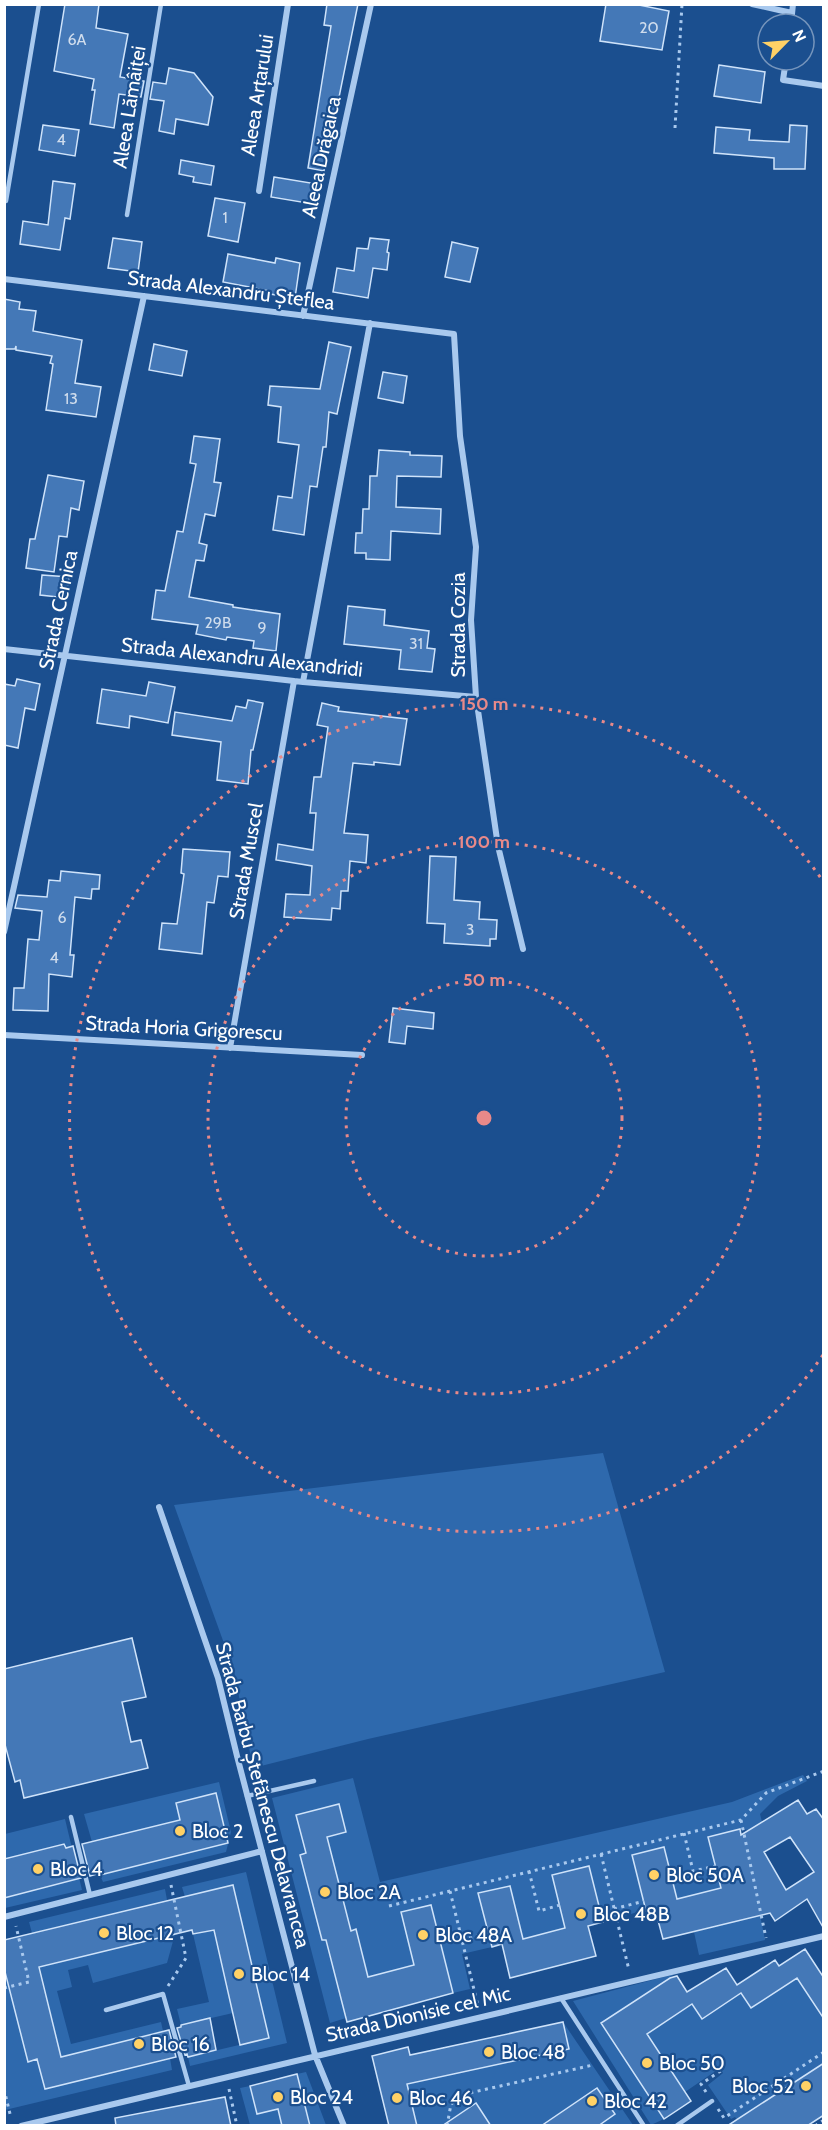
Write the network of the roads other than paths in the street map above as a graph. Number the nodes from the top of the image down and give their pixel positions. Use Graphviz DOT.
graph roads {
  1 [pos="39,4"];
  2 [pos="161,4"];
  3 [pos="288,4"];
  4 [pos="371,4"];
  5 [pos="752,4"];
  6 [pos="788,12"];
  7 [pos="784,72"];
  8 [pos="824,86"];
  9 [pos="259,191"];
  10 [pos="6,201"];
  11 [pos="127,215"];
  12 [pos="4,279"];
  13 [pos="144,296"];
  14 [pos="303,316"];
  15 [pos="370,323"];
  16 [pos="454,334"];
  17 [pos="4,649"];
  18 [pos="65,655"];
  19 [pos="294,681"];
  20 [pos="303,682"];
  21 [pos="476,697"];
  22 [pos="4,932"];
  23 [pos="524,949"];
  24 [pos="4,1035"];
  25 [pos="230,1048"];
  26 [pos="363,1055"];
  27 [pos="159,1507"];
  28 [pos="314,1781"];
  29 [pos="247,1796"];
  30 [pos="71,1817"];
  31 [pos="262,1851"];
  32 [pos="90,1895"];
  33 [pos="4,1917"];
  34 [pos="824,1936"];
  35 [pos="561,1998"];
  36 [pos="106,2010"];
  37 [pos="315,2055"];
  38 [pos="189,2085"];
  39 [pos="712,2101"];
  40 [pos="21,2126"];
  41 [pos="344,2126"];
  42 [pos="644,2126"];
  43 [pos="676,2126"];
  1 -- 10 [label="lane"];
  2 -- 11 [label="lane, Aleea Lămâiței"];
  3 -- 9 [label="street, Aleea Arțarului"];
  4 -- 14 [label="street, Aleea Drăgaica"];
  5 -- 6 [label="street"];
  7 -- 8 [label="street"];
  12 -- 13 [label="street, Strada Alexandru Șteflea"];
  13 -- 14 [label="street, Strada Alexandru Șteflea"];
  13 -- 18 [label="street, Strada Cernica"];
  14 -- 15 [label="street, Strada Alexandru Șteflea"];
  15 -- 16 [label="street, Strada Alexandru Șteflea"];
  15 -- 20 [label="street"];
  16 -- 21 [label="street, Strada Cozia"];
  17 -- 18 [label="street, Strada Alexandru Alexandridi"];
  18 -- 19 [label="street, Strada Alexandru Alexandridi"];
  18 -- 22 [label="street, Strada Cernica"];
  19 -- 20 [label="street, Strada Alexandru Alexandridi"];
  19 -- 25 [label="street, Strada Muscel"];
  20 -- 21 [label="street, Strada Alexandru Alexandridi"];
  21 -- 23 [label="street, Strada Cozia"];
  24 -- 25 [label="street, Strada Horia Grigorescu"];
  25 -- 26 [label="street, Strada Horia Grigorescu"];
  27 -- 29 [label="street, Strada Barbu Ștefănescu Delavrancea"];
  28 -- 29 [label="lane"];
  29 -- 31 [label="street, Strada Barbu Ștefănescu Delavrancea"];
  30 -- 32 [label="lane"];
  31 -- 32 [label="street"];
  31 -- 37 [label="street, Strada Barbu Ștefănescu Delavrancea"];
  32 -- 33 [label="street"];
  34 -- 35 [label="street, Strada Dionisie cel Mic"];
  35 -- 37 [label="street, Strada Dionisie cel Mic"];
  35 -- 42 [label="lane"];
  36 -- 38 [label="lane"];
  37 -- 38 [label="street, Strada Dionisie cel Mic"];
  37 -- 41 [label="street, Strada Barbu Ștefănescu Delavrancea"];
  38 -- 40 [label="street, Strada Dionisie cel Mic"];
  39 -- 43 [label="lane"];
}
